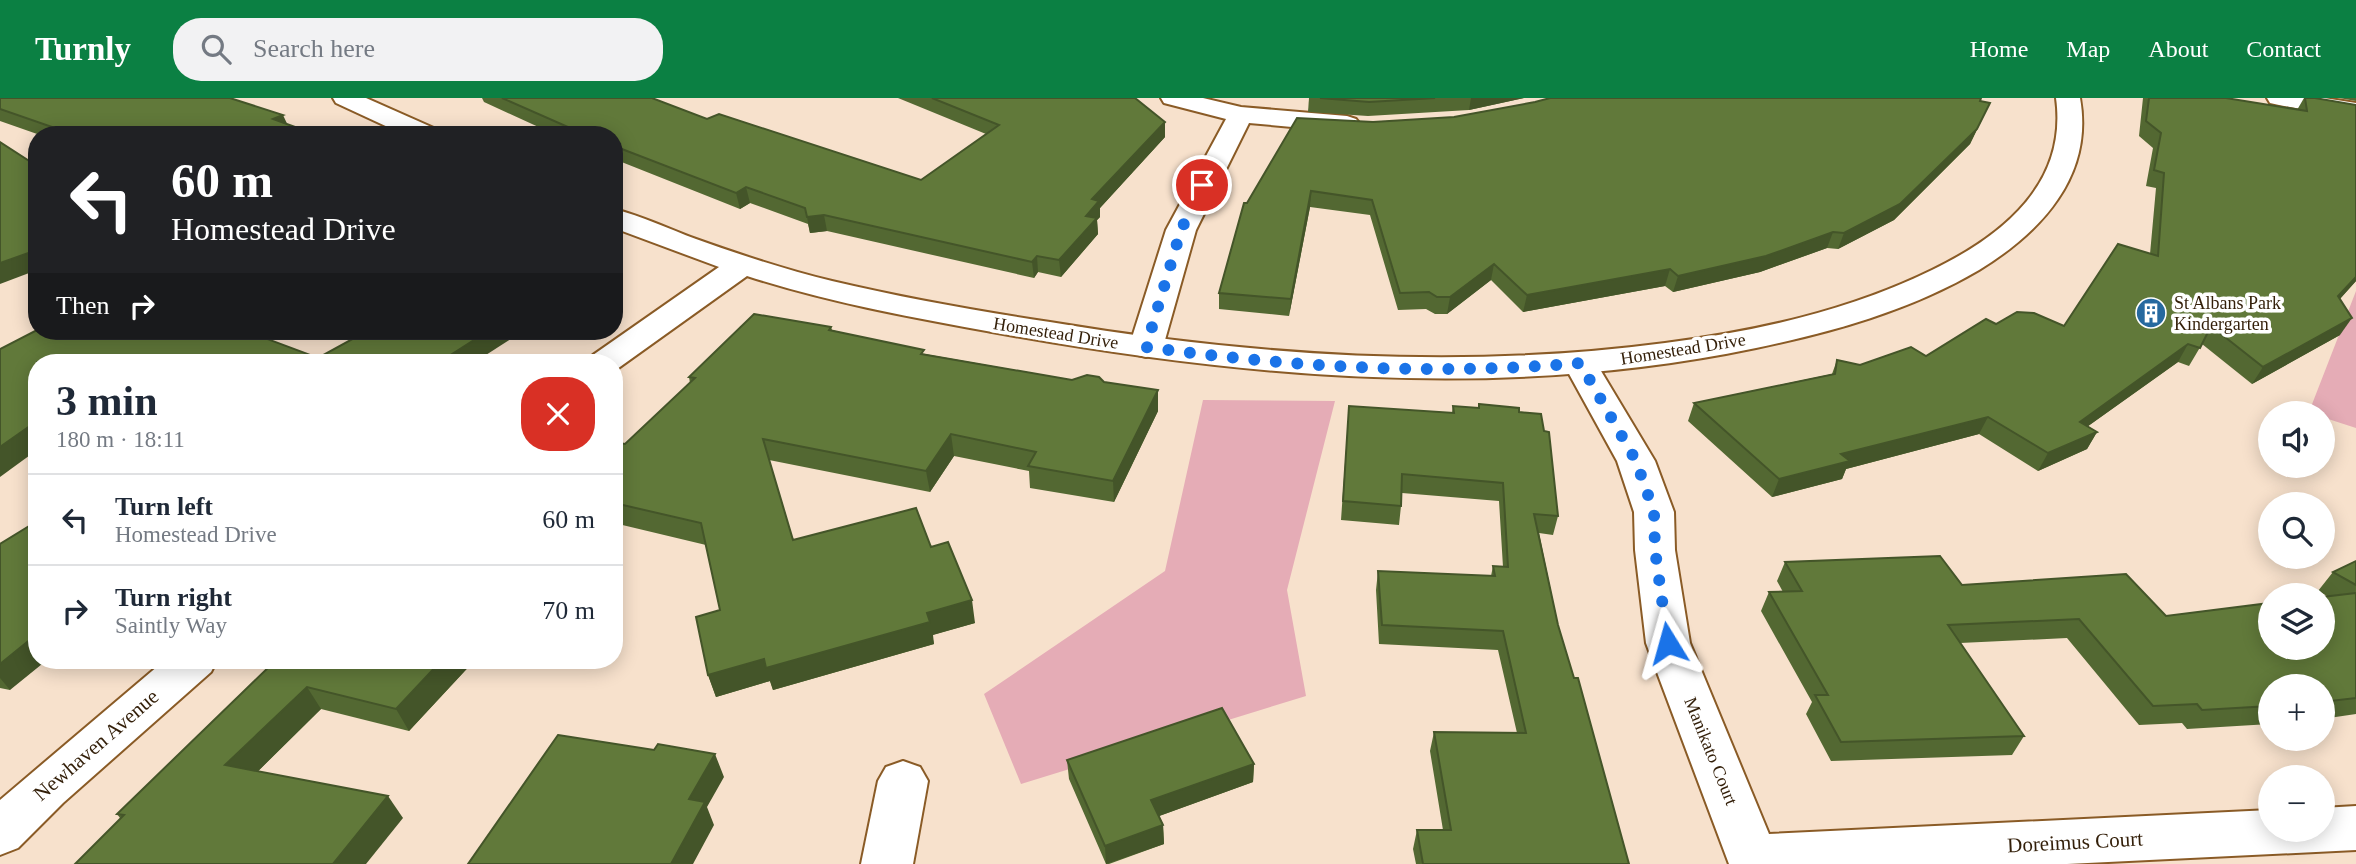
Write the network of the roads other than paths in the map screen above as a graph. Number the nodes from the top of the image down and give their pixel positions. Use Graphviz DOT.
graph roads {
  1 [pos="345,98"];
  2 [pos="1173,98"];
  3 [pos="2279,98"];
  4 [pos="2072,101"];
  5 [pos="2356,111"];
  6 [pos="1241,115"];
  7 [pos="1375,125"];
  8 [pos="407,126"];
  9 [pos="623,222"];
  10 [pos="743,265"];
  11 [pos="1146,347"];
  12 [pos="616,354"];
  13 [pos="1580,363"];
  14 [pos="185,669"];
  15 [pos="903,781"];
  16 [pos="2356,828"];
  17 [pos="0,833"];
  18 [pos="1754,861"];
  19 [pos="887,864"];
  1 -- 8 [label="street"];
  2 -- 6 [label="street"];
  3 -- 5 [label="street"];
  4 -- 13 [label="street, Homestead Drive"];
  6 -- 7 [label="street"];
  6 -- 11 [label="street"];
  9 -- 10 [label="street, Homestead Drive"];
  10 -- 11 [label="street, Homestead Drive"];
  10 -- 12 [label="street"];
  11 -- 13 [label="street, Homestead Drive"];
  13 -- 18 [label="street, Manikato Court"];
  14 -- 17 [label="street, Newhaven Avenue"];
  15 -- 19 [label="street"];
  16 -- 18 [label="street, Doreimus Court"];
}
